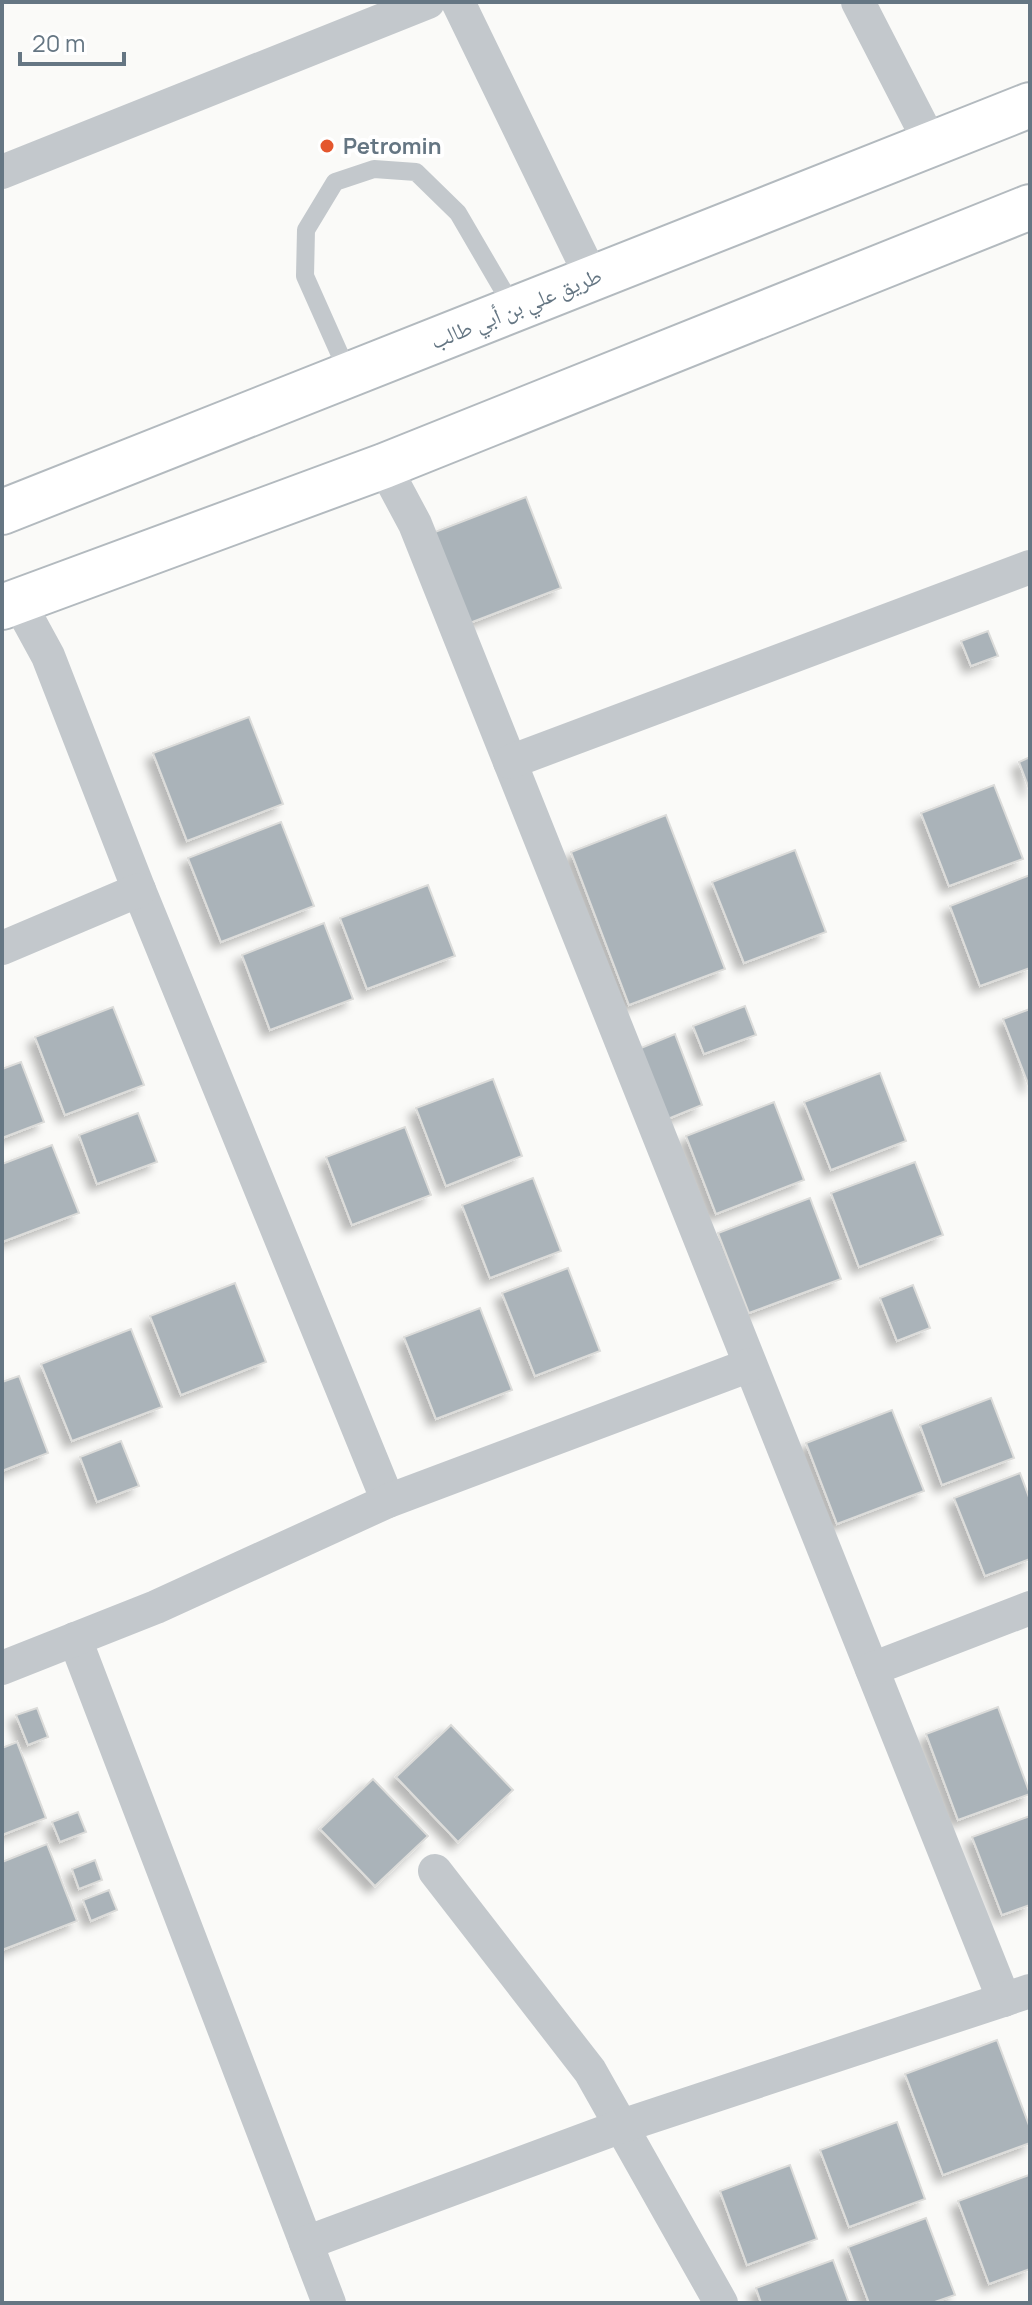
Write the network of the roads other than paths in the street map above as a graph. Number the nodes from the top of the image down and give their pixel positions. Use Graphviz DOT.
graph roads {
  1 [pos="428,2"];
  2 [pos="458,2"];
  3 [pos="858,2"];
  4 [pos="1030,105"];
  5 [pos="931,144"];
  6 [pos="2,172"];
  7 [pos="1030,207"];
  8 [pos="592,278"];
  9 [pos="514,309"];
  10 [pos="349,375"];
  11 [pos="384,466"];
  12 [pos="2,512"];
  13 [pos="1030,567"];
  14 [pos="10,604"];
  15 [pos="510,762"];
  16 [pos="139,890"];
  17 [pos="2,948"];
  18 [pos="750,1365"];
  19 [pos="388,1501"];
  20 [pos="1030,1608"];
  21 [pos="75,1639"];
  22 [pos="2,1668"];
  23 [pos="872,1669"];
  24 [pos="435,1871"];
  25 [pos="1017,1995"];
  26 [pos="619,2127"];
  27 [pos="306,2243"];
  28 [pos="329,2303"];
  29 [pos="721,2303"];
  1 -- 6 [label="street"];
  2 -- 8 [label="street"];
  3 -- 5 [label="street"];
  4 -- 5 [label="main road, طريق علي بن أبي طالب"];
  5 -- 8 [label="main road, طريق علي بن أبي طالب"];
  7 -- 11 [label="main road"];
  8 -- 9 [label="main road, طريق علي بن أبي طالب"];
  9 -- 10 [label="main road, طريق علي بن أبي طالب"];
  9 -- 10 [label="lane"];
  10 -- 12 [label="main road, طريق علي بن أبي طالب"];
  11 -- 14 [label="main road"];
  11 -- 15 [label="street"];
  13 -- 15 [label="street"];
  14 -- 16 [label="street"];
  15 -- 18 [label="street"];
  16 -- 17 [label="street"];
  16 -- 19 [label="street"];
  18 -- 19 [label="street"];
  18 -- 23 [label="street"];
  19 -- 21 [label="street"];
  20 -- 23 [label="street"];
  21 -- 22 [label="street"];
  21 -- 27 [label="street"];
  23 -- 25 [label="street"];
  24 -- 26 [label="street"];
  25 -- 26 [label="street"];
  26 -- 27 [label="street"];
  26 -- 29 [label="street"];
  27 -- 28 [label="street"];
}
